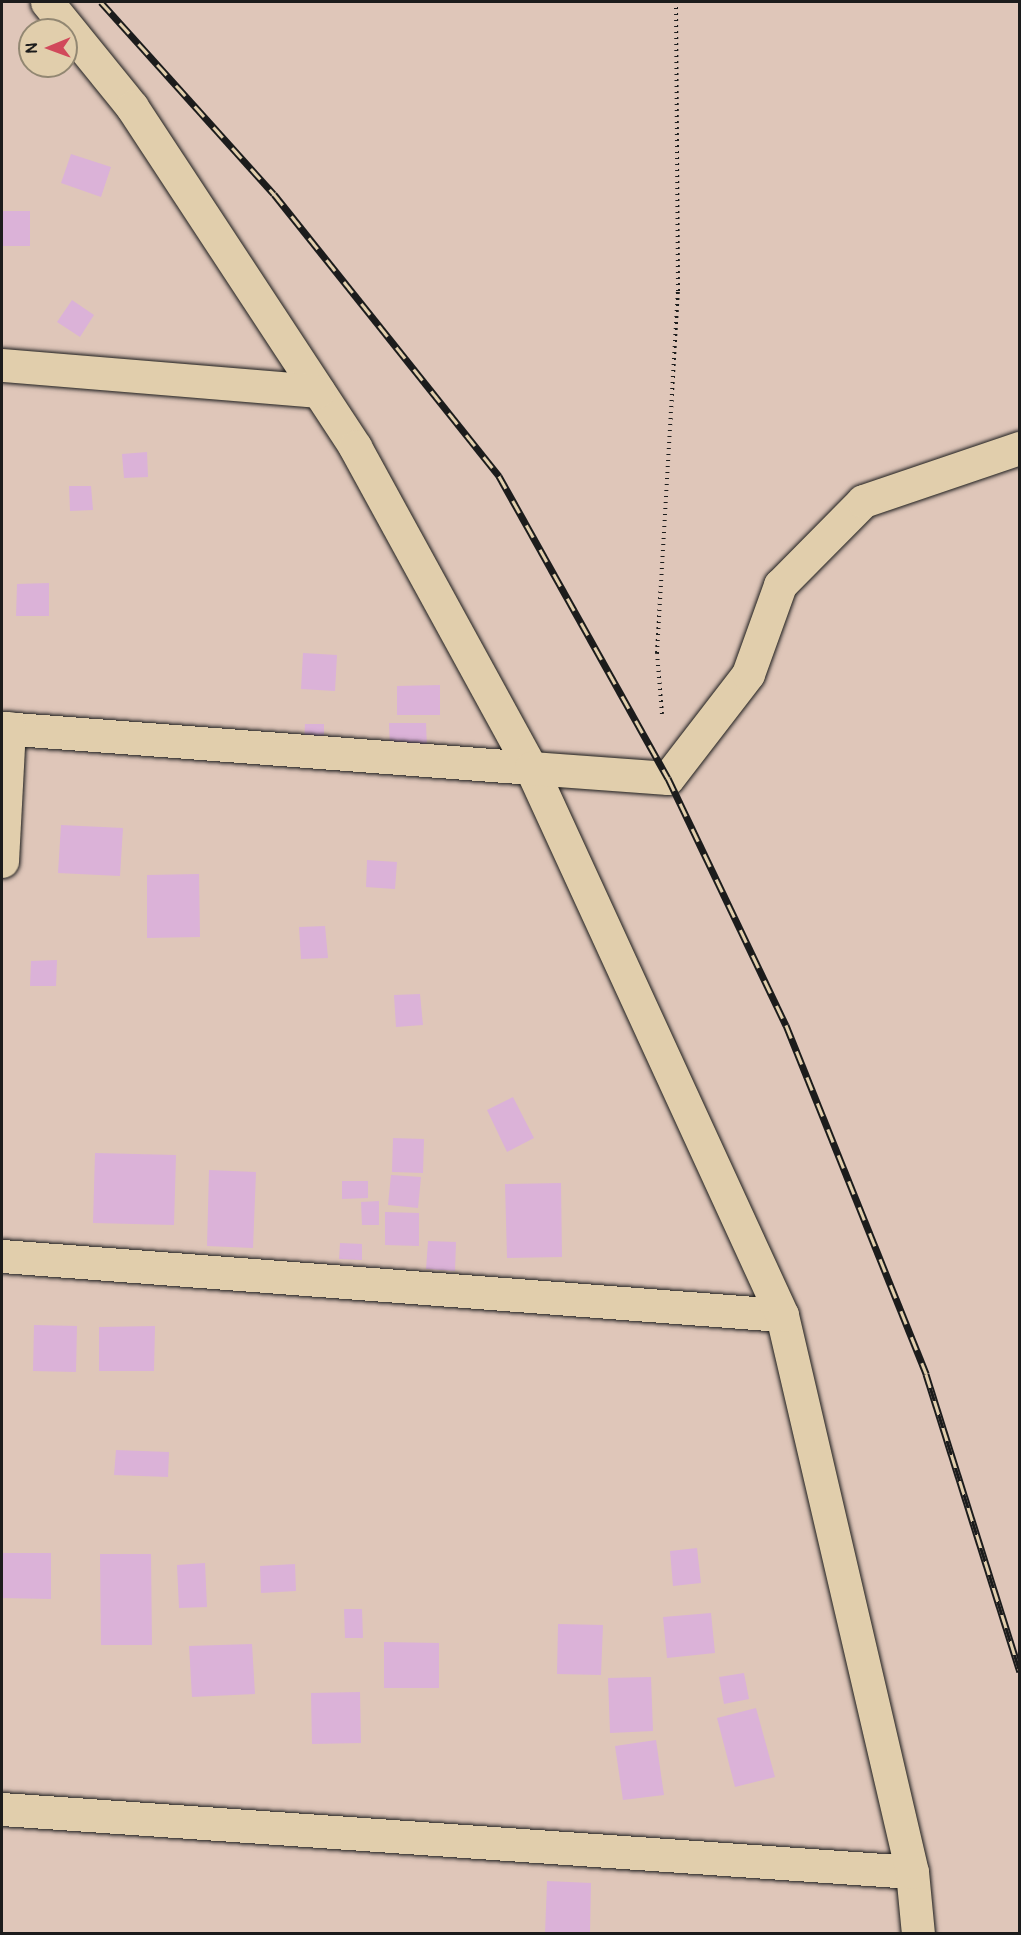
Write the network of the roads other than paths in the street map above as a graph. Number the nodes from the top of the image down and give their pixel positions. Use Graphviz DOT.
graph roads {
  1 [pos="46,2"];
  2 [pos="2,364"];
  3 [pos="318,391"];
  4 [pos="1020,448"];
  5 [pos="5,728"];
  6 [pos="531,768"];
  7 [pos="2,861"];
  8 [pos="2,1256"];
  9 [pos="782,1315"];
  10 [pos="2,1809"];
  11 [pos="912,1872"];
  12 [pos="918,1934"];
  1 -- 3 [label="street"];
  2 -- 3 [label="street"];
  3 -- 6 [label="street"];
  4 -- 6 [label="street"];
  5 -- 6 [label="street"];
  5 -- 7 [label="street"];
  6 -- 9 [label="street"];
  8 -- 9 [label="street"];
  9 -- 11 [label="street"];
  10 -- 11 [label="street"];
  11 -- 12 [label="street"];
}
